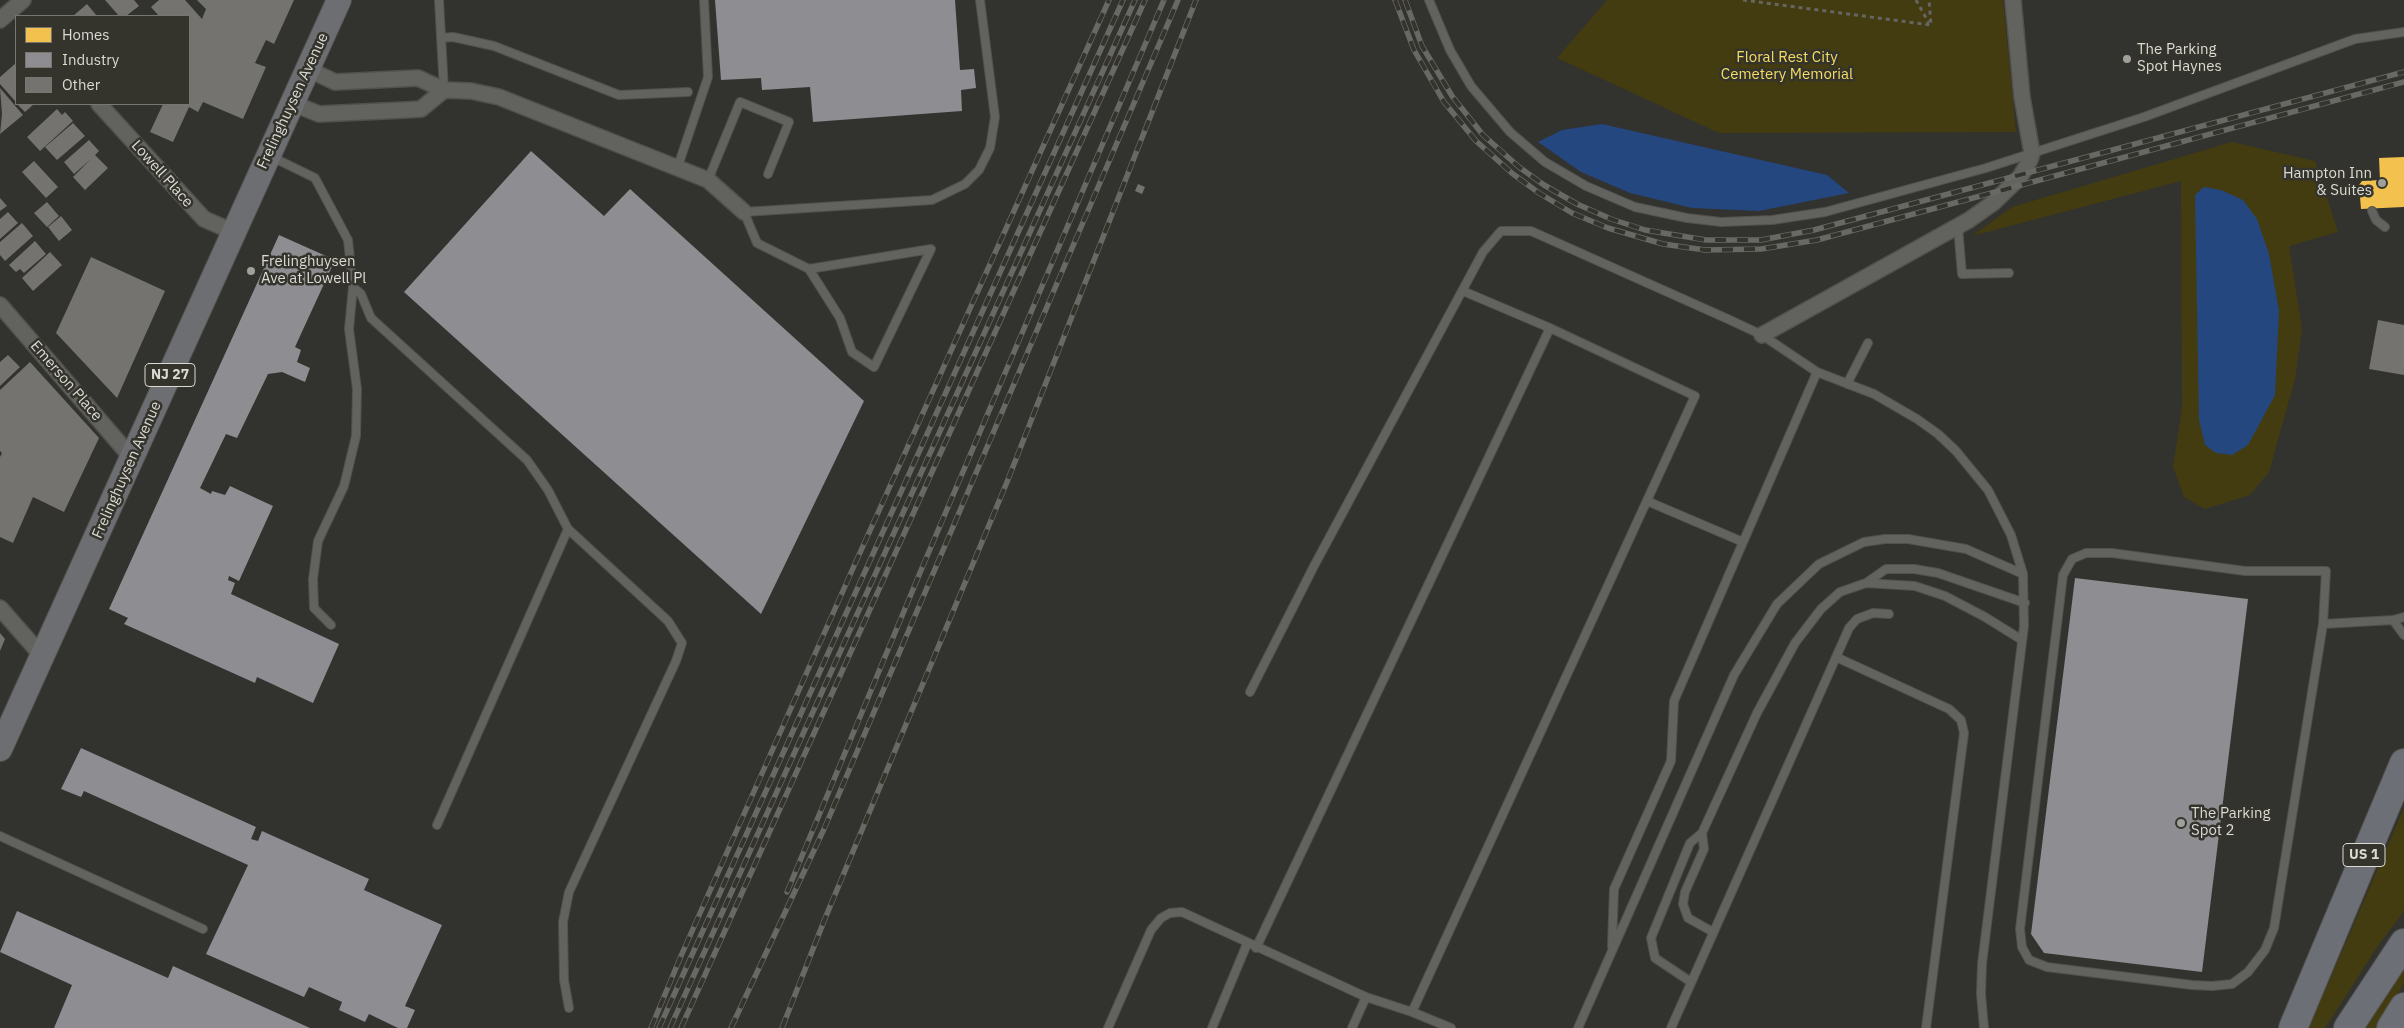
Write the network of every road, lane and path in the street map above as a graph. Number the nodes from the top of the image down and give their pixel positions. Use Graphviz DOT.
graph roads {
  1 [pos="339,0"];
  2 [pos="439,0"];
  3 [pos="704,0"];
  4 [pos="980,0"];
  5 [pos="1429,0"];
  6 [pos="1743,0"];
  7 [pos="1916,0"];
  8 [pos="1929,0"];
  9 [pos="2012,0"];
  10 [pos="19,8"];
  11 [pos="0,20"];
  12 [pos="1931,25"];
  13 [pos="2404,32"];
  14 [pos="441,38"];
  15 [pos="308,69"];
  16 [pos="444,90"];
  17 [pos="688,92"];
  18 [pos="292,103"];
  19 [pos="100,105"];
  20 [pos="2032,153"];
  21 [pos="268,155"];
  22 [pos="677,169"];
  23 [pos="768,174"];
  24 [pos="708,180"];
  25 [pos="2372,211"];
  26 [pos="744,212"];
  27 [pos="1958,227"];
  28 [pos="2384,227"];
  29 [pos="234,232"];
  30 [pos="809,269"];
  31 [pos="2009,273"];
  32 [pos="353,287"];
  33 [pos="1463,291"];
  34 [pos="0,305"];
  35 [pos="1550,328"];
  36 [pos="1762,335"];
  37 [pos="1868,343"];
  38 [pos="1817,372"];
  39 [pos="1847,384"];
  40 [pos="132,458"];
  41 [pos="1647,502"];
  42 [pos="568,529"];
  43 [pos="1743,542"];
  44 [pos="2023,574"];
  45 [pos="1866,583"];
  46 [pos="2025,603"];
  47 [pos="0,608"];
  48 [pos="1889,614"];
  49 [pos="2404,617"];
  50 [pos="2393,620"];
  51 [pos="2323,624"];
  52 [pos="331,625"];
  53 [pos="2404,635"];
  54 [pos="2022,640"];
  55 [pos="43,657"];
  56 [pos="1836,657"];
  57 [pos="1250,692"];
  58 [pos="0,749"];
  59 [pos="2404,763"];
  60 [pos="437,825"];
  61 [pos="1702,833"];
  62 [pos="0,836"];
  63 [pos="203,929"];
  64 [pos="1714,932"];
  65 [pos="2404,943"];
  66 [pos="1247,944"];
  67 [pos="1256,948"];
  68 [pos="1612,951"];
  69 [pos="2320,960"];
  70 [pos="1691,982"];
  71 [pos="1366,997"];
  72 [pos="2404,1007"];
  73 [pos="569,1008"];
  74 [pos="1412,1012"];
  75 [pos="1108,1028"];
  76 [pos="1212,1028"];
  77 [pos="1352,1028"];
  78 [pos="1451,1028"];
  79 [pos="1578,1028"];
  80 [pos="1671,1028"];
  81 [pos="1926,1028"];
  82 [pos="1984,1028"];
  83 [pos="2285,1028"];
  84 [pos="2293,1028"];
  85 [pos="2348,1028"];
  86 [pos="2391,1028"];
  1 -- 15 [label="main road, Frelinghuysen Avenue / NJ 27"];
  2 -- 14 [label="lane"];
  3 -- 22 [label="lane"];
  4 -- 26 [label="lane"];
  5 -- 20 [label="lane"];
  6 -- 12 [label="path"];
  7 -- 12 [label="path"];
  8 -- 12 [label="path"];
  9 -- 20 [label="street"];
  10 -- 11 [label="street"];
  13 -- 20 [label="lane"];
  14 -- 16 [label="lane"];
  14 -- 17 [label="lane"];
  15 -- 16 [label="street"];
  15 -- 18 [label="main road, Frelinghuysen Avenue / NJ 27"];
  16 -- 18 [label="street"];
  16 -- 22 [label="street"];
  18 -- 21 [label="main road, Frelinghuysen Avenue / NJ 27"];
  19 -- 29 [label="street, Lowell Place"];
  20 -- 27 [label="street"];
  21 -- 29 [label="main road, Frelinghuysen Avenue / NJ 27"];
  21 -- 32 [label="lane"];
  22 -- 24 [label="street"];
  23 -- 24 [label="lane"];
  24 -- 26 [label="street"];
  25 -- 28 [label="lane"];
  26 -- 30 [label="lane"];
  27 -- 31 [label="lane"];
  27 -- 36 [label="street"];
  29 -- 40 [label="main road, Frelinghuysen Avenue / NJ 27"];
  30 -- 30 [label="lane"];
  32 -- 42 [label="lane"];
  32 -- 52 [label="lane"];
  33 -- 35 [label="lane"];
  33 -- 36 [label="lane"];
  33 -- 57 [label="lane"];
  34 -- 40 [label="street, Emerson Place"];
  35 -- 41 [label="lane"];
  35 -- 67 [label="lane"];
  36 -- 38 [label="lane"];
  37 -- 39 [label="lane"];
  38 -- 39 [label="lane"];
  38 -- 43 [label="lane"];
  39 -- 44 [label="lane"];
  40 -- 55 [label="main road, Frelinghuysen Avenue / NJ 27"];
  41 -- 43 [label="lane"];
  41 -- 74 [label="lane"];
  42 -- 60 [label="lane"];
  42 -- 73 [label="lane"];
  43 -- 68 [label="lane"];
  44 -- 46 [label="lane"];
  44 -- 68 [label="lane"];
  45 -- 46 [label="lane"];
  45 -- 54 [label="lane"];
  45 -- 61 [label="lane"];
  46 -- 54 [label="lane"];
  47 -- 55 [label="street"];
  48 -- 56 [label="lane"];
  49 -- 50 [label="lane"];
  50 -- 51 [label="lane"];
  50 -- 53 [label="lane"];
  51 -- 51 [label="lane"];
  54 -- 82 [label="lane"];
  55 -- 58 [label="main road, Frelinghuysen Avenue / NJ 27"];
  56 -- 64 [label="lane"];
  56 -- 81 [label="lane"];
  59 -- 69 [label="highway, US 1"];
  61 -- 64 [label="lane"];
  61 -- 70 [label="lane"];
  62 -- 63 [label="lane"];
  64 -- 70 [label="lane"];
  65 -- 85 [label="highway"];
  66 -- 67 [label="lane"];
  66 -- 75 [label="lane"];
  66 -- 76 [label="lane"];
  67 -- 71 [label="lane"];
  68 -- 79 [label="lane"];
  69 -- 83 [label="highway"];
  69 -- 84 [label="highway, US 1"];
  70 -- 80 [label="lane"];
  71 -- 74 [label="lane"];
  71 -- 77 [label="lane"];
  72 -- 86 [label="highway"];
  74 -- 78 [label="lane"];
}
